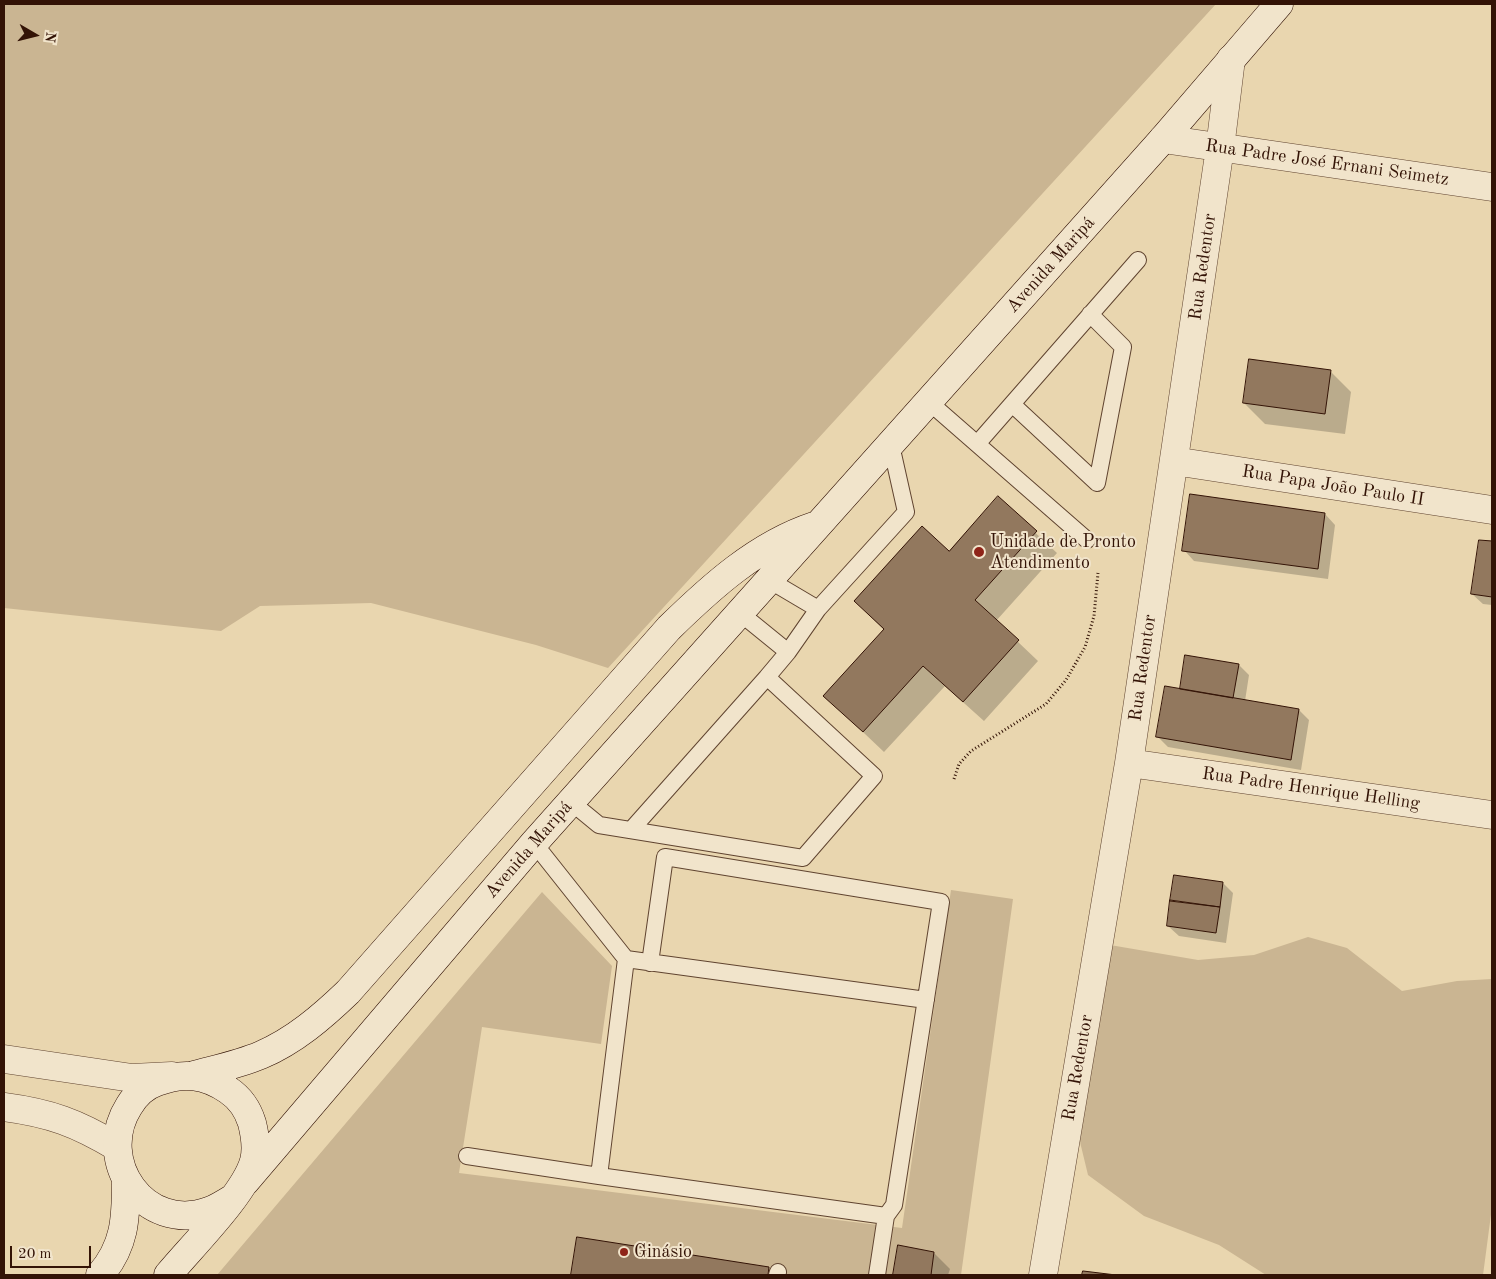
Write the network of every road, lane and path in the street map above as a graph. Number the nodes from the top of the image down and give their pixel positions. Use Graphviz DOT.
graph roads {
  1 [pos="1279,4"];
  2 [pos="1231,59"];
  3 [pos="1163,139"];
  4 [pos="1220,148"];
  5 [pos="1492,187"];
  6 [pos="1138,260"];
  7 [pos="1090,314"];
  8 [pos="929,402"];
  9 [pos="1012,404"];
  10 [pos="977,444"];
  11 [pos="891,445"];
  12 [pos="1174,461"];
  13 [pos="1492,510"];
  14 [pos="820,524"];
  15 [pos="1087,540"];
  16 [pos="1098,573"];
  17 [pos="769,580"];
  18 [pos="818,609"];
  19 [pos="740,613"];
  20 [pos="788,652"];
  21 [pos="767,677"];
  22 [pos="1129,763"];
  23 [pos="954,779"];
  24 [pos="570,802"];
  25 [pos="1492,815"];
  26 [pos="631,830"];
  27 [pos="534,843"];
  28 [pos="626,960"];
  29 [pos="650,963"];
  30 [pos="926,1000"];
  31 [pos="4,1059"];
  32 [pos="183,1076"];
  33 [pos="4,1106"];
  34 [pos="117,1147"];
  35 [pos="467,1156"];
  36 [pos="599,1176"];
  37 [pos="126,1182"];
  38 [pos="239,1190"];
  39 [pos="886,1216"];
  40 [pos="100,1275"];
  41 [pos="168,1275"];
  42 [pos="877,1275"];
  43 [pos="1043,1275"];
  1 -- 2 [label="main road, Avenida Maripá"];
  2 -- 3 [label="main road, Avenida Maripá"];
  2 -- 4 [label="main road, Rua Redentor"];
  3 -- 4 [label="main road, Rua Padre José Ernani Seimetz"];
  3 -- 8 [label="main road, Avenida Maripá"];
  4 -- 5 [label="main road, Rua Padre José Ernani Seimetz"];
  4 -- 12 [label="main road, Rua Redentor"];
  6 -- 7 [label="lane"];
  7 -- 9 [label="lane"];
  7 -- 9 [label="lane"];
  8 -- 10 [label="lane"];
  8 -- 11 [label="main road, Avenida Maripá"];
  9 -- 10 [label="lane"];
  10 -- 15 [label="lane"];
  11 -- 14 [label="main road, Avenida Maripá"];
  11 -- 18 [label="lane"];
  12 -- 13 [label="main road, Rua Papa João Paulo II"];
  12 -- 22 [label="main road, Rua Redentor"];
  14 -- 17 [label="main road, Avenida Maripá"];
  14 -- 32 [label="main road"];
  16 -- 23 [label="path"];
  17 -- 18 [label="lane"];
  17 -- 19 [label="main road, Avenida Maripá"];
  18 -- 20 [label="lane"];
  19 -- 20 [label="lane"];
  19 -- 24 [label="main road, Avenida Maripá"];
  20 -- 21 [label="lane"];
  21 -- 26 [label="lane"];
  21 -- 26 [label="lane"];
  22 -- 25 [label="main road, Rua Padre Henrique Helling"];
  22 -- 43 [label="main road, Rua Redentor"];
  24 -- 26 [label="lane"];
  24 -- 27 [label="main road, Avenida Maripá"];
  27 -- 28 [label="lane"];
  27 -- 38 [label="main road, Avenida Maripá"];
  28 -- 29 [label="lane"];
  28 -- 36 [label="lane"];
  29 -- 30 [label="lane"];
  29 -- 30 [label="lane"];
  30 -- 39 [label="lane"];
  31 -- 32 [label="main road"];
  32 -- 34 [label="main road"];
  32 -- 38 [label="main road"];
  33 -- 34 [label="main road"];
  34 -- 37 [label="main road"];
  35 -- 36 [label="lane"];
  36 -- 39 [label="lane"];
  37 -- 38 [label="main road"];
  37 -- 40 [label="main road"];
  38 -- 41 [label="main road, Avenida Maripá"];
  39 -- 42 [label="lane"];
}
